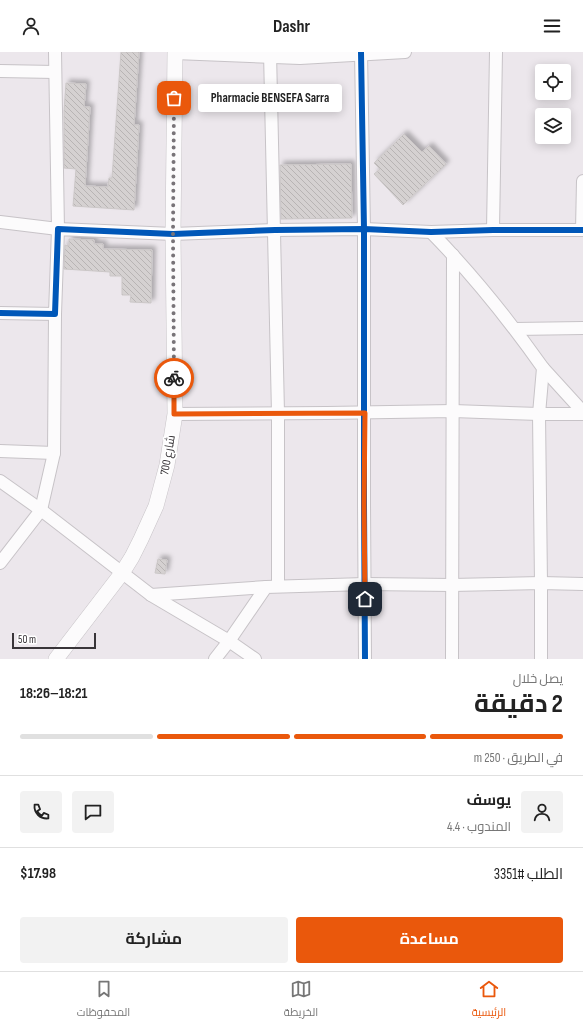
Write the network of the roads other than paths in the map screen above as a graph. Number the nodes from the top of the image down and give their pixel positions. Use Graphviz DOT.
graph roads {
  1 [pos="55,52"];
  2 [pos="175,52"];
  3 [pos="405,52"];
  4 [pos="496,52"];
  5 [pos="361,53"];
  6 [pos="270,54"];
  7 [pos="0,71"];
  8 [pos="55,72"];
  9 [pos="583,181"];
  10 [pos="0,222"];
  11 [pos="58,229"];
  12 [pos="364,229"];
  13 [pos="275,230"];
  14 [pos="493,230"];
  15 [pos="583,230"];
  16 [pos="431,232"];
  17 [pos="173,234"];
  18 [pos="453,255"];
  19 [pos="0,313"];
  20 [pos="55,314"];
  21 [pos="583,328"];
  22 [pos="515,329"];
  23 [pos="543,368"];
  24 [pos="452,411"];
  25 [pos="278,413"];
  26 [pos="365,413"];
  27 [pos="583,413"];
  28 [pos="174,414"];
  29 [pos="539,414"];
  30 [pos="0,451"];
  31 [pos="54,453"];
  32 [pos="0,480"];
  33 [pos="41,510"];
  34 [pos="0,563"];
  35 [pos="122,573"];
  36 [pos="541,582"];
  37 [pos="365,584"];
  38 [pos="583,584"];
  39 [pos="452,585"];
  40 [pos="272,587"];
  41 [pos="150,595"];
  42 [pos="230,641"];
  43 [pos="56,659"];
  44 [pos="215,659"];
  45 [pos="254,659"];
  46 [pos="365,659"];
  47 [pos="452,659"];
  48 [pos="541,659"];
  1 -- 8 [label="street"];
  2 -- 6 [label="street"];
  2 -- 17 [label="main road, شارع 700"];
  3 -- 5 [label="street"];
  4 -- 14 [label="street"];
  5 -- 6 [label="street"];
  5 -- 12 [label="street"];
  6 -- 13 [label="street"];
  7 -- 8 [label="street"];
  8 -- 11 [label="street"];
  9 -- 15 [label="street"];
  10 -- 11 [label="street"];
  11 -- 17 [label="street"];
  11 -- 20 [label="street"];
  12 -- 13 [label="street"];
  12 -- 16 [label="street"];
  12 -- 26 [label="street"];
  13 -- 17 [label="street"];
  13 -- 25 [label="street"];
  14 -- 15 [label="street"];
  14 -- 16 [label="street"];
  16 -- 18 [label="street"];
  17 -- 28 [label="main road, شارع 700"];
  18 -- 22 [label="street"];
  18 -- 24 [label="street"];
  19 -- 20 [label="street"];
  20 -- 31 [label="street"];
  21 -- 22 [label="street"];
  22 -- 23 [label="street"];
  23 -- 27 [label="street"];
  23 -- 29 [label="street"];
  24 -- 26 [label="street"];
  24 -- 29 [label="street"];
  24 -- 39 [label="street"];
  25 -- 26 [label="street"];
  25 -- 28 [label="street"];
  25 -- 40 [label="street"];
  26 -- 37 [label="street"];
  27 -- 29 [label="street"];
  28 -- 35 [label="main road, شارع 700"];
  29 -- 36 [label="street"];
  30 -- 31 [label="street"];
  31 -- 33 [label="street"];
  32 -- 33 [label="street"];
  33 -- 34 [label="street"];
  33 -- 35 [label="street"];
  35 -- 41 [label="street"];
  35 -- 43 [label="main road, شارع 700"];
  36 -- 38 [label="street"];
  36 -- 39 [label="street"];
  36 -- 48 [label="street"];
  37 -- 39 [label="street"];
  37 -- 40 [label="street"];
  37 -- 46 [label="street"];
  39 -- 47 [label="street"];
  40 -- 41 [label="street"];
  40 -- 42 [label="street"];
  41 -- 42 [label="street"];
  42 -- 44 [label="street"];
  42 -- 45 [label="street"];
}
